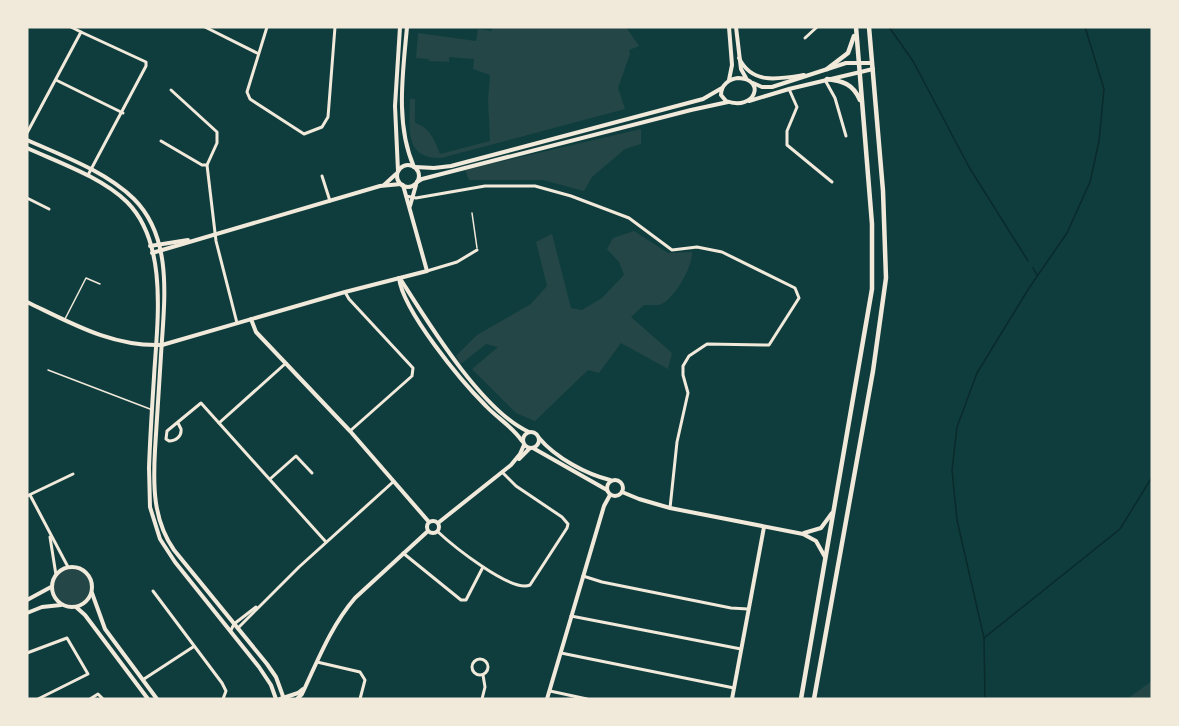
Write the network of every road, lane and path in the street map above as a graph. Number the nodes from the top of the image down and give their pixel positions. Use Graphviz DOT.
graph roads {
  1 [pos="71,27"];
  2 [pos="205,27"];
  3 [pos="267,27"];
  4 [pos="335,27"];
  5 [pos="400,27"];
  6 [pos="407,27"];
  7 [pos="729,27"];
  8 [pos="736,27"];
  9 [pos="817,27"];
  10 [pos="856,27"];
  11 [pos="869,27"];
  12 [pos="81,32"];
  13 [pos="805,38"];
  14 [pos="257,53"];
  15 [pos="740,58"];
  16 [pos="858,62"];
  17 [pos="873,66"];
  18 [pos="827,69"];
  19 [pos="859,72"];
  20 [pos="814,74"];
  21 [pos="746,79"];
  22 [pos="56,80"];
  23 [pos="826,80"];
  24 [pos="728,81"];
  25 [pos="753,83"];
  26 [pos="722,88"];
  27 [pos="789,89"];
  28 [pos="171,90"];
  29 [pos="749,101"];
  30 [pos="728,102"];
  31 [pos="863,107"];
  32 [pos="123,113"];
  33 [pos="27,133"];
  34 [pos="846,136"];
  35 [pos="27,140"];
  36 [pos="161,141"];
  37 [pos="27,148"];
  38 [pos="207,165"];
  39 [pos="415,167"];
  40 [pos="93,170"];
  41 [pos="398,171"];
  42 [pos="87,176"];
  43 [pos="322,177"];
  44 [pos="832,182"];
  45 [pos="416,183"];
  46 [pos="402,184"];
  47 [pos="380,186"];
  48 [pos="406,195"];
  49 [pos="27,198"];
  50 [pos="411,198"];
  51 [pos="330,201"];
  52 [pos="49,209"];
  53 [pos="411,213"];
  54 [pos="472,213"];
  55 [pos="214,234"];
  56 [pos="194,239"];
  57 [pos="159,244"];
  58 [pos="150,246"];
  59 [pos="477,250"];
  60 [pos="161,251"];
  61 [pos="152,253"];
  62 [pos="427,271"];
  63 [pos="399,278"];
  64 [pos="100,284"];
  65 [pos="345,292"];
  66 [pos="27,302"];
  67 [pos="251,319"];
  68 [pos="65,320"];
  69 [pos="237,323"];
  70 [pos="156,345"];
  71 [pos="162,345"];
  72 [pos="286,363"];
  73 [pos="48,369"];
  74 [pos="152,409"];
  75 [pos="178,423"];
  76 [pos="219,423"];
  77 [pos="351,431"];
  78 [pos="529,432"];
  79 [pos="539,438"];
  80 [pos="523,443"];
  81 [pos="532,448"];
  82 [pos="511,465"];
  83 [pos="312,472"];
  84 [pos="502,472"];
  85 [pos="73,474"];
  86 [pos="270,479"];
  87 [pos="610,480"];
  88 [pos="393,482"];
  89 [pos="607,490"];
  90 [pos="622,492"];
  91 [pos="29,495"];
  92 [pos="610,495"];
  93 [pos="670,508"];
  94 [pos="832,513"];
  95 [pos="429,522"];
  96 [pos="438,523"];
  97 [pos="764,526"];
  98 [pos="428,531"];
  99 [pos="437,531"];
  100 [pos="50,532"];
  101 [pos="803,534"];
  102 [pos="326,542"];
  103 [pos="403,553"];
  104 [pos="825,557"];
  105 [pos="68,567"];
  106 [pos="483,567"];
  107 [pos="56,575"];
  108 [pos="583,576"];
  109 [pos="52,587"];
  110 [pos="92,591"];
  111 [pos="153,591"];
  112 [pos="27,600"];
  113 [pos="260,604"];
  114 [pos="62,605"];
  115 [pos="76,607"];
  116 [pos="748,609"];
  117 [pos="27,613"];
  118 [pos="571,616"];
  119 [pos="234,624"];
  120 [pos="238,628"];
  121 [pos="230,631"];
  122 [pos="193,647"];
  123 [pos="741,649"];
  124 [pos="27,653"];
  125 [pos="561,653"];
  126 [pos="317,662"];
  127 [pos="483,675"];
  128 [pos="144,679"];
  129 [pos="306,686"];
  130 [pos="734,688"];
  131 [pos="550,692"];
  132 [pos="281,698"];
  133 [pos="38,699"];
  134 [pos="90,699"];
  135 [pos="103,699"];
  136 [pos="148,699"];
  137 [pos="157,699"];
  138 [pos="223,699"];
  139 [pos="297,699"];
  140 [pos="360,699"];
  141 [pos="482,699"];
  142 [pos="547,699"];
  143 [pos="587,699"];
  144 [pos="732,699"];
  145 [pos="801,699"];
  146 [pos="814,699"];
  1 -- 12 [label="street"];
  2 -- 14 [label="street"];
  3 -- 14 [label="street"];
  4 -- 14 [label="street"];
  5 -- 41 [label="street"];
  6 -- 39 [label="street"];
  7 -- 24 [label="street"];
  8 -- 15 [label="street"];
  9 -- 13 [label="street"];
  10 -- 16 [label="main road"];
  10 -- 18 [label="main road"];
  11 -- 17 [label="main road"];
  12 -- 22 [label="street"];
  12 -- 32 [label="street"];
  15 -- 20 [label="street"];
  15 -- 21 [label="street"];
  16 -- 17 [label="street"];
  16 -- 18 [label="street"];
  16 -- 19 [label="main road"];
  17 -- 19 [label="street"];
  17 -- 146 [label="main road"];
  18 -- 20 [label="street"];
  19 -- 23 [label="street"];
  19 -- 31 [label="main road"];
  20 -- 25 [label="street"];
  21 -- 24 [label="street"];
  21 -- 25 [label="street"];
  22 -- 32 [label="street"];
  22 -- 33 [label="street"];
  23 -- 27 [label="street"];
  23 -- 31 [label="main road"];
  23 -- 34 [label="street"];
  24 -- 26 [label="street"];
  25 -- 29 [label="street"];
  26 -- 30 [label="street"];
  26 -- 39 [label="street"];
  27 -- 29 [label="street"];
  27 -- 44 [label="street"];
  28 -- 38 [label="street"];
  29 -- 30 [label="street"];
  30 -- 45 [label="street"];
  31 -- 94 [label="main road"];
  32 -- 40 [label="street"];
  35 -- 40 [label="street"];
  36 -- 38 [label="street"];
  37 -- 42 [label="street"];
  38 -- 55 [label="street"];
  39 -- 41 [label="street"];
  39 -- 45 [label="street"];
  40 -- 42 [label="street"];
  40 -- 57 [label="street"];
  41 -- 46 [label="street"];
  41 -- 47 [label="street"];
  42 -- 58 [label="street"];
  43 -- 51 [label="street"];
  45 -- 46 [label="street"];
  45 -- 50 [label="street"];
  46 -- 47 [label="street"];
  46 -- 48 [label="street"];
  47 -- 51 [label="street"];
  48 -- 50 [label="street"];
  48 -- 53 [label="street"];
  49 -- 52 [label="street"];
  50 -- 53 [label="street"];
  50 -- 93 [label="street"];
  51 -- 55 [label="street"];
  53 -- 62 [label="street"];
  54 -- 59 [label="lane"];
  55 -- 56 [label="street"];
  55 -- 69 [label="street"];
  56 -- 57 [label="street"];
  56 -- 60 [label="street"];
  57 -- 58 [label="street"];
  57 -- 60 [label="street"];
  58 -- 61 [label="street"];
  59 -- 62 [label="street"];
  60 -- 61 [label="street"];
  60 -- 71 [label="street"];
  61 -- 70 [label="street"];
  62 -- 63 [label="street"];
  63 -- 65 [label="street"];
  63 -- 78 [label="street"];
  63 -- 80 [label="street"];
  64 -- 68 [label="lane"];
  65 -- 67 [label="street"];
  65 -- 77 [label="street"];
  66 -- 68 [label="street"];
  67 -- 69 [label="street"];
  67 -- 72 [label="street"];
  68 -- 70 [label="street"];
  69 -- 71 [label="street"];
  70 -- 71 [label="street"];
  70 -- 74 [label="street"];
  71 -- 119 [label="street"];
  72 -- 76 [label="street"];
  72 -- 77 [label="street"];
  73 -- 74 [label="lane"];
  74 -- 121 [label="street"];
  75 -- 75 [label="street"];
  75 -- 76 [label="street"];
  76 -- 86 [label="street"];
  77 -- 88 [label="street"];
  78 -- 79 [label="street"];
  78 -- 80 [label="street"];
  79 -- 81 [label="street"];
  79 -- 87 [label="street"];
  80 -- 81 [label="street"];
  80 -- 82 [label="street"];
  81 -- 82 [label="street"];
  81 -- 89 [label="street"];
  82 -- 84 [label="street"];
  83 -- 86 [label="street"];
  84 -- 96 [label="street"];
  84 -- 106 [label="street"];
  85 -- 91 [label="street"];
  86 -- 102 [label="street"];
  87 -- 89 [label="street"];
  87 -- 90 [label="street"];
  88 -- 95 [label="street"];
  88 -- 102 [label="street"];
  89 -- 92 [label="street"];
  90 -- 92 [label="street"];
  90 -- 93 [label="street"];
  91 -- 100 [label="street"];
  92 -- 108 [label="street"];
  93 -- 97 [label="street"];
  94 -- 101 [label="street"];
  94 -- 104 [label="main road"];
  95 -- 96 [label="street"];
  95 -- 98 [label="street"];
  96 -- 99 [label="street"];
  97 -- 101 [label="street"];
  97 -- 116 [label="street"];
  98 -- 99 [label="street"];
  98 -- 103 [label="street"];
  99 -- 106 [label="street"];
  100 -- 105 [label="street"];
  100 -- 107 [label="street"];
  101 -- 104 [label="street"];
  102 -- 113 [label="street"];
  103 -- 106 [label="street"];
  103 -- 126 [label="street"];
  104 -- 145 [label="main road"];
  105 -- 107 [label="street"];
  105 -- 110 [label="street"];
  107 -- 109 [label="street"];
  108 -- 116 [label="street"];
  108 -- 118 [label="street"];
  109 -- 112 [label="street"];
  109 -- 114 [label="street"];
  110 -- 115 [label="street"];
  110 -- 128 [label="street"];
  111 -- 122 [label="street"];
  113 -- 119 [label="street"];
  113 -- 120 [label="street"];
  114 -- 115 [label="street"];
  114 -- 117 [label="street"];
  115 -- 136 [label="street"];
  116 -- 123 [label="street"];
  118 -- 123 [label="street"];
  118 -- 125 [label="street"];
  119 -- 120 [label="street"];
  119 -- 121 [label="street"];
  120 -- 132 [label="street"];
  121 -- 132 [label="street"];
  122 -- 128 [label="street"];
  122 -- 138 [label="street"];
  123 -- 130 [label="street"];
  124 -- 133 [label="street"];
  125 -- 130 [label="street"];
  125 -- 131 [label="street"];
  126 -- 129 [label="street"];
  126 -- 140 [label="street"];
  127 -- 127 [label="street"];
  127 -- 141 [label="street"];
  128 -- 137 [label="street"];
  129 -- 132 [label="street"];
  129 -- 139 [label="street"];
  130 -- 144 [label="street"];
  131 -- 142 [label="street"];
  131 -- 143 [label="street"];
  134 -- 135 [label="street"];
}
